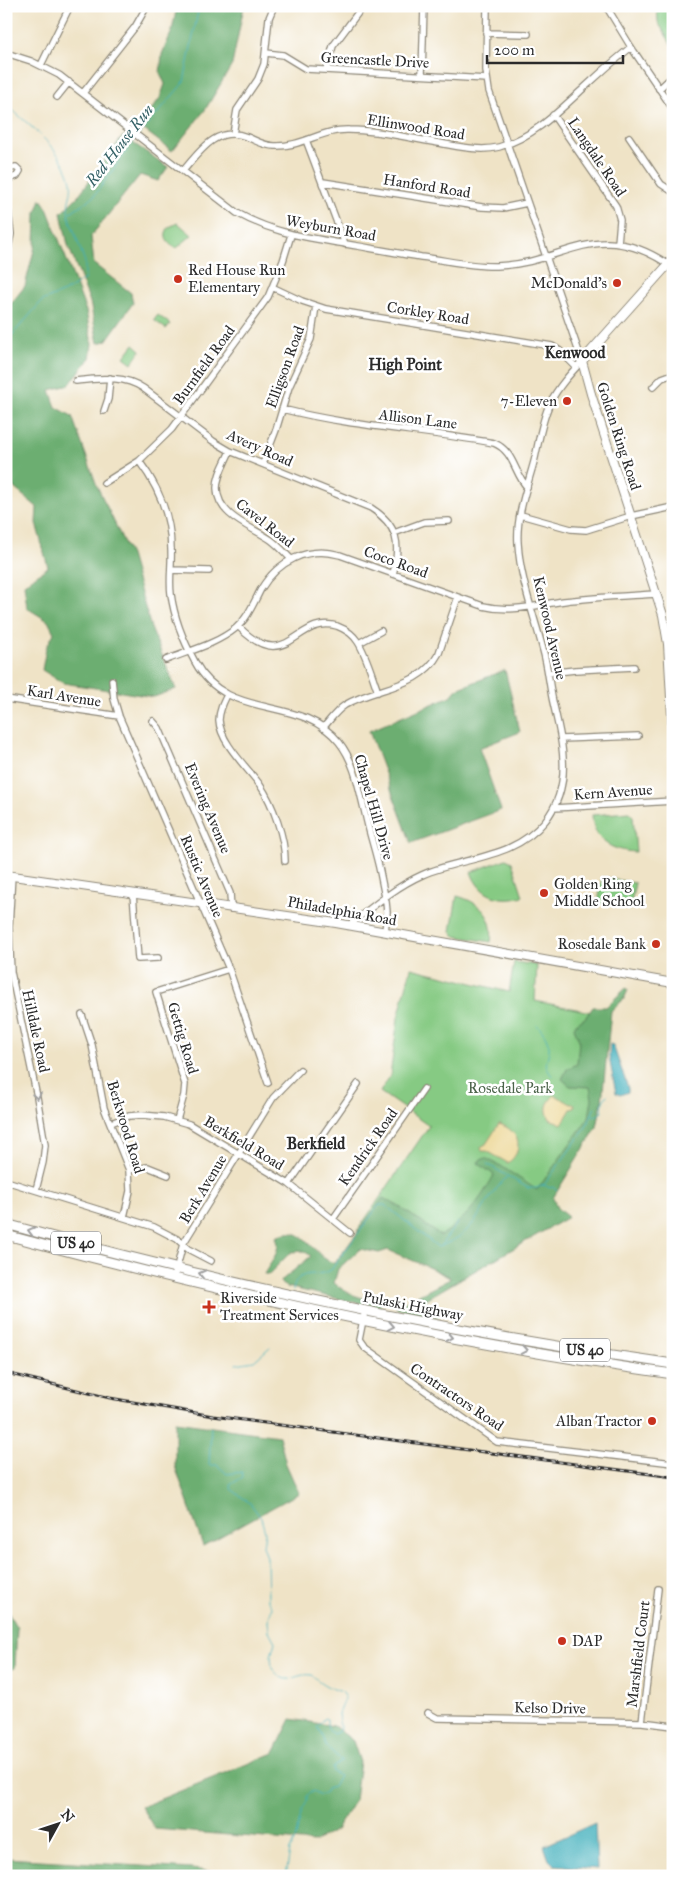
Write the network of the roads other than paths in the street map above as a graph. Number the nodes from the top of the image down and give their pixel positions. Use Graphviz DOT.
graph roads {
  1 [pos="70,6"];
  2 [pos="147,6"];
  3 [pos="274,6"];
  4 [pos="363,6"];
  5 [pos="424,6"];
  6 [pos="487,6"];
  7 [pos="606,6"];
  8 [pos="486,33"];
  9 [pos="528,34"];
  10 [pos="631,47"];
  11 [pos="6,53"];
  12 [pos="266,53"];
  13 [pos="40,65"];
  14 [pos="327,69"];
  15 [pos="422,75"];
  16 [pos="673,76"];
  17 [pos="487,79"];
  18 [pos="69,82"];
  19 [pos="659,89"];
  20 [pos="83,93"];
  21 [pos="57,97"];
  22 [pos="673,109"];
  23 [pos="553,115"];
  24 [pos="233,134"];
  25 [pos="629,137"];
  26 [pos="306,140"];
  27 [pos="507,144"];
  28 [pos="6,169"];
  29 [pos="183,171"];
  30 [pos="6,180"];
  31 [pos="323,182"];
  32 [pos="673,192"];
  33 [pos="6,194"];
  34 [pos="528,203"];
  35 [pos="290,235"];
  36 [pos="618,243"];
  37 [pos="346,244"];
  38 [pos="546,257"];
  39 [pos="6,259"];
  40 [pos="670,261"];
  41 [pos="272,288"];
  42 [pos="316,306"];
  43 [pos="579,364"];
  44 [pos="673,374"];
  45 [pos="110,378"];
  46 [pos="76,381"];
  47 [pos="653,387"];
  48 [pos="282,409"];
  49 [pos="104,411"];
  50 [pos="181,417"];
  51 [pos="230,451"];
  52 [pos="139,461"];
  53 [pos="263,464"];
  54 [pos="104,483"];
  55 [pos="527,487"];
  56 [pos="673,507"];
  57 [pos="521,515"];
  58 [pos="631,516"];
  59 [pos="449,520"];
  60 [pos="394,533"];
  61 [pos="291,559"];
  62 [pos="170,570"];
  63 [pos="209,571"];
  64 [pos="393,574"];
  65 [pos="657,594"];
  66 [pos="458,597"];
  67 [pos="531,606"];
  68 [pos="238,626"];
  69 [pos="381,631"];
  70 [pos="359,643"];
  71 [pos="671,644"];
  72 [pos="189,651"];
  73 [pos="166,660"];
  74 [pos="634,667"];
  75 [pos="548,673"];
  76 [pos="112,680"];
  77 [pos="672,690"];
  78 [pos="378,692"];
  79 [pos="227,695"];
  80 [pos="6,699"];
  81 [pos="119,716"];
  82 [pos="153,721"];
  83 [pos="323,728"];
  84 [pos="673,734"];
  85 [pos="638,736"];
  86 [pos="562,739"];
  87 [pos="673,800"];
  88 [pos="554,808"];
  89 [pos="284,861"];
  90 [pos="9,875"];
  91 [pos="133,894"];
  92 [pos="385,898"];
  93 [pos="201,904"];
  94 [pos="231,909"];
  95 [pos="348,926"];
  96 [pos="385,932"];
  97 [pos="158,958"];
  98 [pos="229,968"];
  99 [pos="673,983"];
  100 [pos="82,1015"];
  101 [pos="300,1070"];
  102 [pos="268,1083"];
  103 [pos="358,1084"];
  104 [pos="424,1089"];
  105 [pos="177,1120"];
  106 [pos="111,1123"];
  107 [pos="239,1153"];
  108 [pos="129,1170"];
  109 [pos="168,1174"];
  110 [pos="6,1181"];
  111 [pos="289,1184"];
  112 [pos="36,1190"];
  113 [pos="124,1217"];
  114 [pos="333,1219"];
  115 [pos="6,1224"];
  116 [pos="350,1232"];
  117 [pos="6,1235"];
  118 [pos="183,1244"];
  119 [pos="211,1261"];
  120 [pos="177,1268"];
  121 [pos="174,1278"];
  122 [pos="364,1315"];
  123 [pos="673,1364"];
  124 [pos="673,1374"];
  125 [pos="673,1463"];
  126 [pos="658,1589"];
  127 [pos="428,1713"];
  128 [pos="642,1722"];
  129 [pos="673,1726"];
  1 -- 13 [label="street"];
  2 -- 20 [label="street"];
  3 -- 12 [label="street"];
  4 -- 14 [label="street"];
  5 -- 15 [label="street"];
  6 -- 8 [label="street, Golden Ring Road"];
  7 -- 10 [label="street"];
  8 -- 9 [label="street"];
  8 -- 17 [label="street, Golden Ring Road"];
  10 -- 19 [label="street"];
  10 -- 23 [label="street, Ellinwood Road"];
  11 -- 13 [label="street, Weyburn Road"];
  12 -- 14 [label="street, Greencastle Drive"];
  12 -- 24 [label="street"];
  13 -- 18 [label="street, Weyburn Road"];
  14 -- 15 [label="street, Greencastle Drive"];
  15 -- 17 [label="street, Greencastle Drive"];
  16 -- 19 [label="street"];
  17 -- 27 [label="street, Golden Ring Road"];
  18 -- 20 [label="street, Weyburn Road"];
  18 -- 21 [label="street"];
  19 -- 22 [label="street"];
  20 -- 29 [label="street, Weyburn Road"];
  23 -- 27 [label="street, Ellinwood Road"];
  23 -- 36 [label="street, Langdale Road"];
  24 -- 26 [label="street, Ellinwood Road"];
  24 -- 29 [label="street"];
  25 -- 32 [label="street"];
  26 -- 27 [label="street, Ellinwood Road"];
  26 -- 31 [label="street"];
  27 -- 34 [label="street, Golden Ring Road"];
  28 -- 30 [label="street"];
  29 -- 35 [label="street, Weyburn Road"];
  31 -- 34 [label="street, Hanford Road"];
  31 -- 37 [label="street"];
  33 -- 39 [label="street"];
  34 -- 38 [label="street, Golden Ring Road"];
  35 -- 37 [label="street, Weyburn Road"];
  35 -- 41 [label="street, Burnfield Road"];
  36 -- 38 [label="street, Weyburn Road"];
  36 -- 40 [label="street, Weyburn Road"];
  37 -- 38 [label="street, Weyburn Road"];
  38 -- 43 [label="street, Golden Ring Road"];
  40 -- 43 [label="main road, Kenwood Avenue"];
  41 -- 42 [label="street, Corkley Road"];
  41 -- 50 [label="street, Burnfield Road"];
  42 -- 43 [label="street, Corkley Road"];
  42 -- 48 [label="street, Elligson Road"];
  43 -- 55 [label="street, Kenwood Avenue"];
  43 -- 58 [label="main road, Golden Ring Road"];
  44 -- 47 [label="street"];
  45 -- 46 [label="street, Avery Road"];
  45 -- 49 [label="street"];
  45 -- 50 [label="street, Avery Road"];
  48 -- 53 [label="street, Elligson Road"];
  48 -- 55 [label="street, Allison Lane"];
  50 -- 51 [label="street, Avery Road"];
  50 -- 52 [label="street, Burnfield Road"];
  51 -- 53 [label="street, Avery Road"];
  51 -- 61 [label="street, Cavel Road"];
  52 -- 54 [label="street, Burnfield Road"];
  52 -- 62 [label="street, Chapel Hill Drive"];
  53 -- 60 [label="street, Avery Road"];
  55 -- 57 [label="street, Kenwood Avenue"];
  56 -- 58 [label="street"];
  57 -- 58 [label="street"];
  57 -- 67 [label="street, Kenwood Avenue"];
  58 -- 65 [label="main road, Golden Ring Road"];
  59 -- 60 [label="street"];
  60 -- 64 [label="street"];
  61 -- 64 [label="street, Coco Road"];
  61 -- 68 [label="street, Coco Road"];
  62 -- 63 [label="street"];
  62 -- 72 [label="street, Chapel Hill Drive"];
  64 -- 66 [label="street, Coco Road"];
  65 -- 67 [label="street, Coco Road"];
  65 -- 71 [label="main road, Golden Ring Road"];
  66 -- 67 [label="street, Coco Road"];
  66 -- 78 [label="street"];
  67 -- 75 [label="street, Kenwood Avenue"];
  68 -- 70 [label="street"];
  68 -- 72 [label="street, Coco Road"];
  69 -- 70 [label="street"];
  70 -- 78 [label="street"];
  71 -- 77 [label="main road, Golden Ring Road"];
  72 -- 73 [label="street, Coco Road"];
  72 -- 79 [label="street, Chapel Hill Drive"];
  74 -- 75 [label="street"];
  75 -- 86 [label="street, Kenwood Avenue"];
  76 -- 81 [label="street, Rustic Avenue"];
  77 -- 84 [label="main road, Golden Ring Road"];
  78 -- 83 [label="street"];
  79 -- 83 [label="street, Chapel Hill Drive"];
  79 -- 89 [label="street"];
  80 -- 81 [label="street, Karl Avenue"];
  81 -- 93 [label="street, Rustic Avenue"];
  82 -- 94 [label="street, Evering Avenue"];
  83 -- 92 [label="street, Chapel Hill Drive"];
  85 -- 86 [label="street"];
  86 -- 88 [label="street, Kenwood Avenue"];
  87 -- 88 [label="street, Kern Avenue"];
  88 -- 92 [label="street, Kenwood Avenue"];
  90 -- 91 [label="main road, Philadelphia Road"];
  90 -- 112 [label="street, Hilldale Road, one-way"];
  91 -- 93 [label="main road, Philadelphia Road"];
  91 -- 97 [label="street"];
  92 -- 95 [label="street, Kenwood Avenue"];
  92 -- 96 [label="street, Chapel Hill Drive"];
  93 -- 94 [label="main road, Philadelphia Road"];
  93 -- 98 [label="street, Rustic Avenue"];
  94 -- 95 [label="main road, Philadelphia Road"];
  95 -- 96 [label="main road, Philadelphia Road"];
  96 -- 99 [label="main road, Philadelphia Road"];
  98 -- 102 [label="street, Rustic Avenue"];
  98 -- 105 [label="street, Gettig Road"];
  100 -- 106 [label="street, Berkwood Road"];
  101 -- 107 [label="street, Berk Avenue"];
  103 -- 111 [label="street"];
  104 -- 114 [label="street, Kendrick Road"];
  105 -- 106 [label="street, Berkfield Road"];
  105 -- 107 [label="street, Berkfield Road"];
  106 -- 108 [label="street, Berkwood Road"];
  107 -- 111 [label="street, Berkfield Road"];
  107 -- 118 [label="street, Berk Avenue"];
  108 -- 109 [label="street"];
  108 -- 113 [label="street, Berkwood Road"];
  110 -- 112 [label="street"];
  111 -- 114 [label="street, Berkfield Road"];
  112 -- 113 [label="street"];
  113 -- 118 [label="street"];
  114 -- 116 [label="street, Berkfield Road"];
  120 -- 115 [label="highway, Pulaski Highway / US 40, one-way"];
  117 -- 121 [label="highway, Pulaski Highway / US 40"];
  118 -- 119 [label="street"];
  118 -- 120 [label="street, Berk Avenue"];
  120 -- 121 [label="street, Berk Avenue"];
  122 -- 120 [label="highway, Pulaski Highway / US 40, one-way"];
  121 -- 122 [label="highway, Pulaski Highway / US 40"];
  122 -- 123 [label="highway, Pulaski Highway / US 40"];
  122 -- 124 [label="highway, Pulaski Highway / US 40, one-way"];
  122 -- 125 [label="street, Contractors Road"];
  126 -- 128 [label="street, Marshfield Court"];
  127 -- 128 [label="street, Kelso Drive"];
  128 -- 129 [label="street, Kelso Drive"];
}
